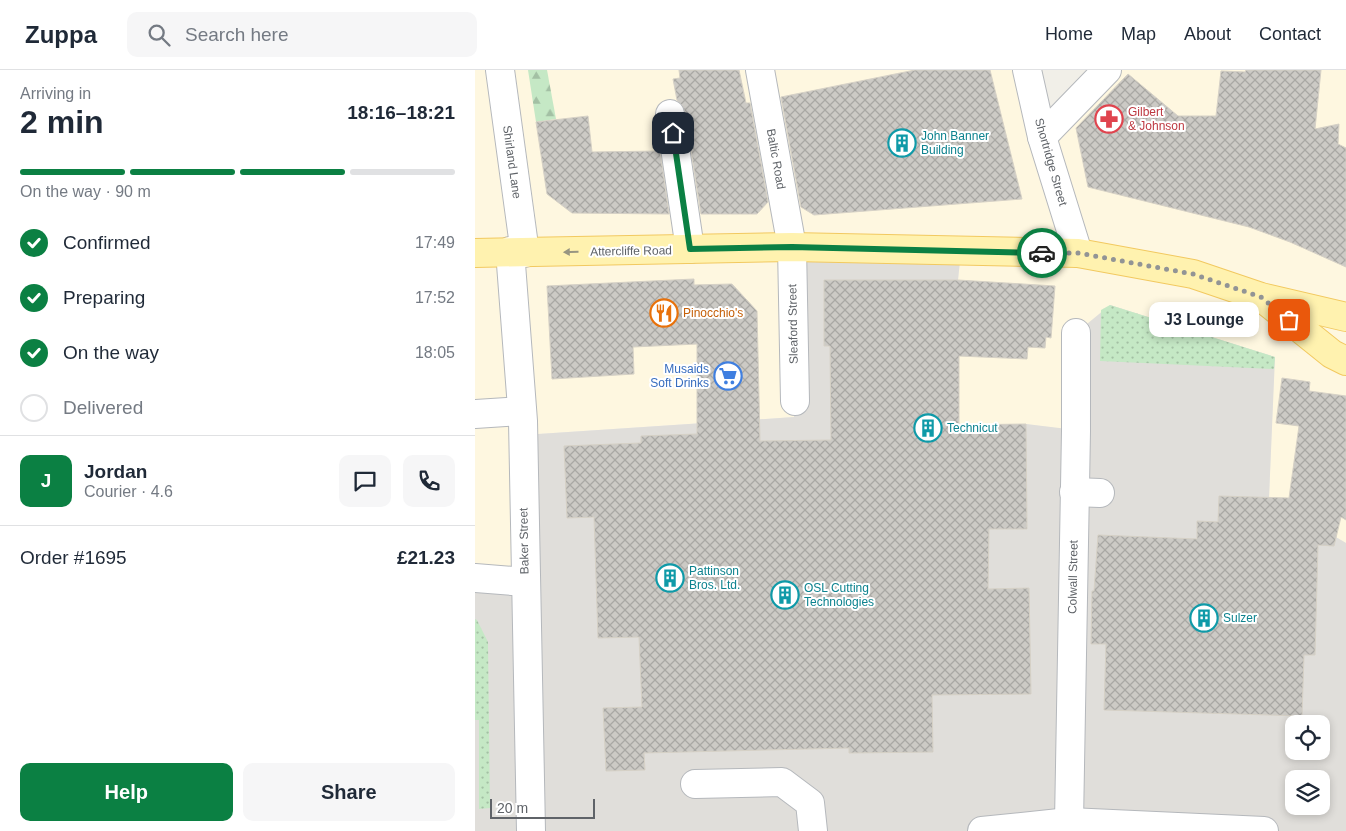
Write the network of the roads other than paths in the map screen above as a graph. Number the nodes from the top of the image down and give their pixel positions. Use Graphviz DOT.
graph roads {
  1 [pos="500,70"];
  2 [pos="760,70"];
  3 [pos="1027,70"];
  4 [pos="1107,70"];
  5 [pos="670,114"];
  6 [pos="1042,137"];
  7 [pos="792,247"];
  8 [pos="690,249"];
  9 [pos="518,252"];
  10 [pos="475,253"];
  11 [pos="1078,253"];
  12 [pos="1261,297"];
  13 [pos="1346,317"];
  14 [pos="1076,333"];
  15 [pos="1346,361"];
  16 [pos="795,401"];
  17 [pos="522,411"];
  18 [pos="475,414"];
  19 [pos="475,578"];
  20 [pos="525,582"];
  21 [pos="695,784"];
  22 [pos="1069,822"];
  23 [pos="531,831"];
  24 [pos="813,831"];
  25 [pos="982,831"];
  26 [pos="1264,831"];
  1 -- 9 [label="street, Shirland Lane"];
  2 -- 7 [label="street, Baltic Road"];
  3 -- 6 [label="street, Shortridge Street"];
  4 -- 6 [label="street"];
  5 -- 8 [label="street"];
  6 -- 11 [label="street, Shortridge Street"];
  7 -- 8 [label="main road, Attercliffe Road"];
  7 -- 11 [label="main road, Attercliffe Road"];
  7 -- 16 [label="street, Sleaford Street"];
  8 -- 9 [label="main road, Attercliffe Road, one-way"];
  9 -- 10 [label="main road, Attercliffe Road"];
  9 -- 17 [label="street, Baker Street"];
  11 -- 12 [label="main road, Attercliffe Road"];
  12 -- 13 [label="main road, Attercliffe Road"];
  12 -- 15 [label="main road, Attercliffe Road"];
  14 -- 22 [label="street, Colwall Street"];
  17 -- 18 [label="street"];
  17 -- 20 [label="street, Baker Street"];
  19 -- 20 [label="street"];
  20 -- 23 [label="street, Baker Street"];
  21 -- 24 [label="street"];
  22 -- 25 [label="street"];
  22 -- 26 [label="street"];
}
